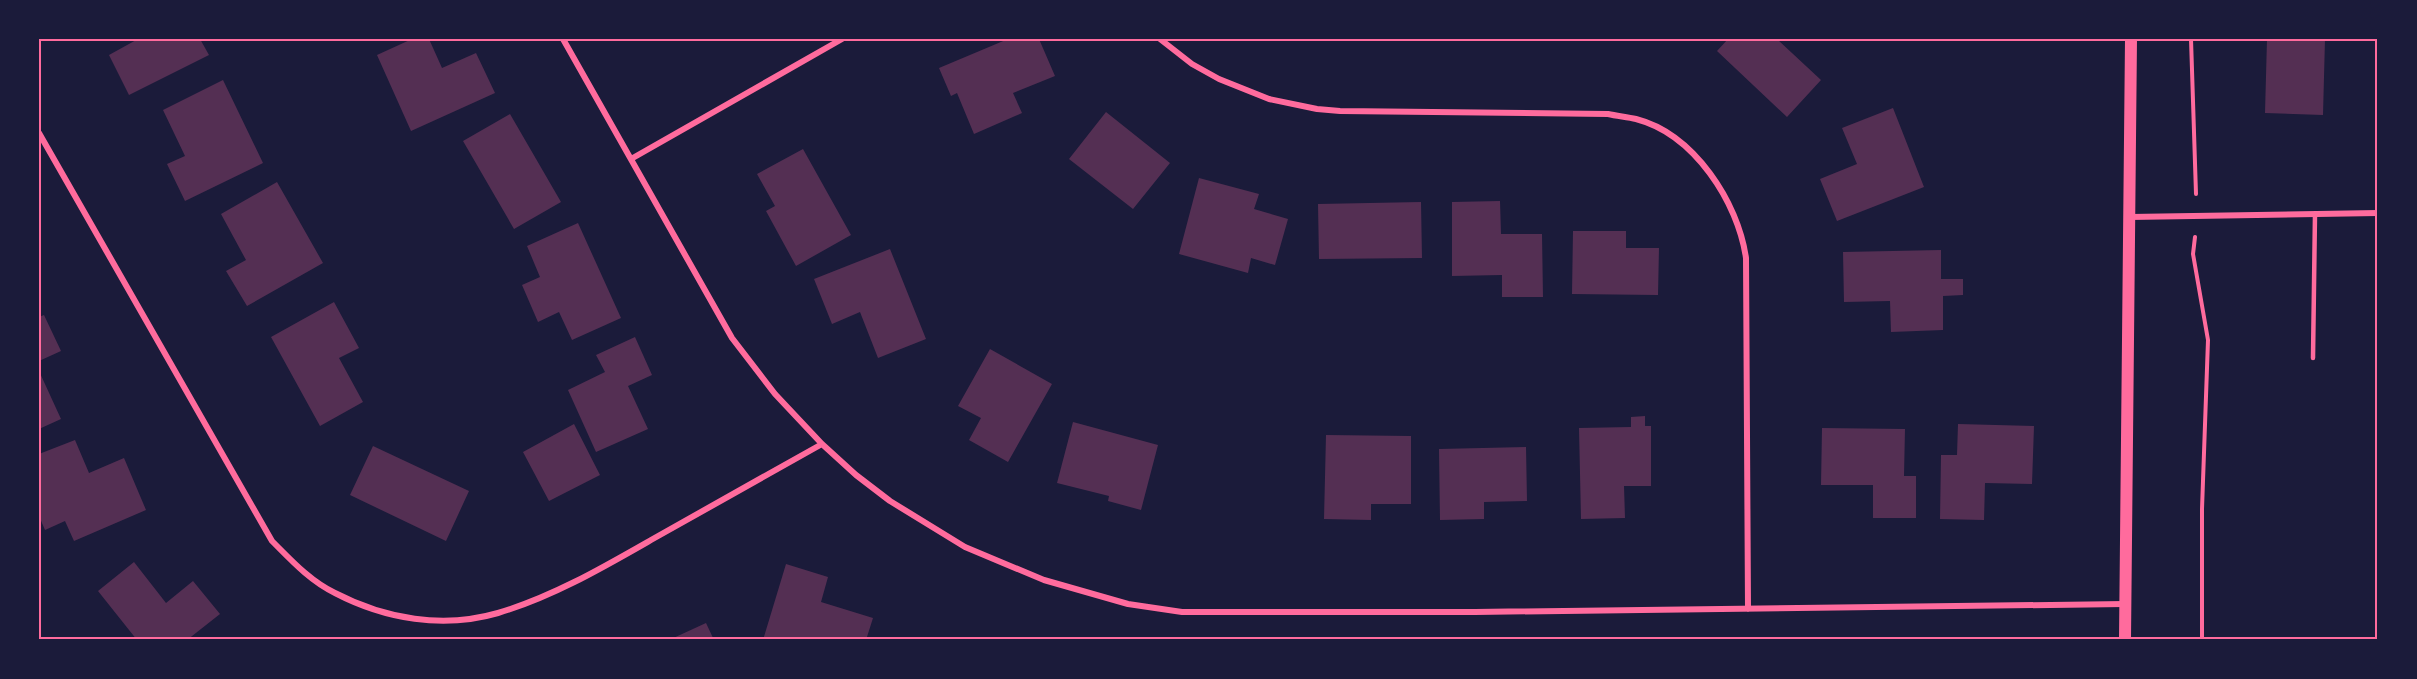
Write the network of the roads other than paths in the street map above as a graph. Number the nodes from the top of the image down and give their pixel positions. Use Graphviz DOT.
graph roads {
  1 [pos="563,39"];
  2 [pos="842,39"];
  3 [pos="1160,39"];
  4 [pos="2131,39"];
  5 [pos="39,133"];
  6 [pos="631,159"];
  7 [pos="2378,213"];
  8 [pos="2315,214"];
  9 [pos="2130,217"];
  10 [pos="2313,358"];
  11 [pos="822,444"];
  12 [pos="2125,604"];
  13 [pos="1748,609"];
  14 [pos="2125,640"];
  1 -- 6 [label="street"];
  2 -- 6 [label="street"];
  3 -- 13 [label="street"];
  4 -- 9 [label="main road"];
  5 -- 11 [label="street"];
  6 -- 11 [label="street"];
  7 -- 8 [label="street"];
  8 -- 9 [label="street"];
  8 -- 10 [label="lane"];
  9 -- 12 [label="main road"];
  11 -- 13 [label="street"];
  12 -- 13 [label="street"];
  12 -- 14 [label="main road"];
}
